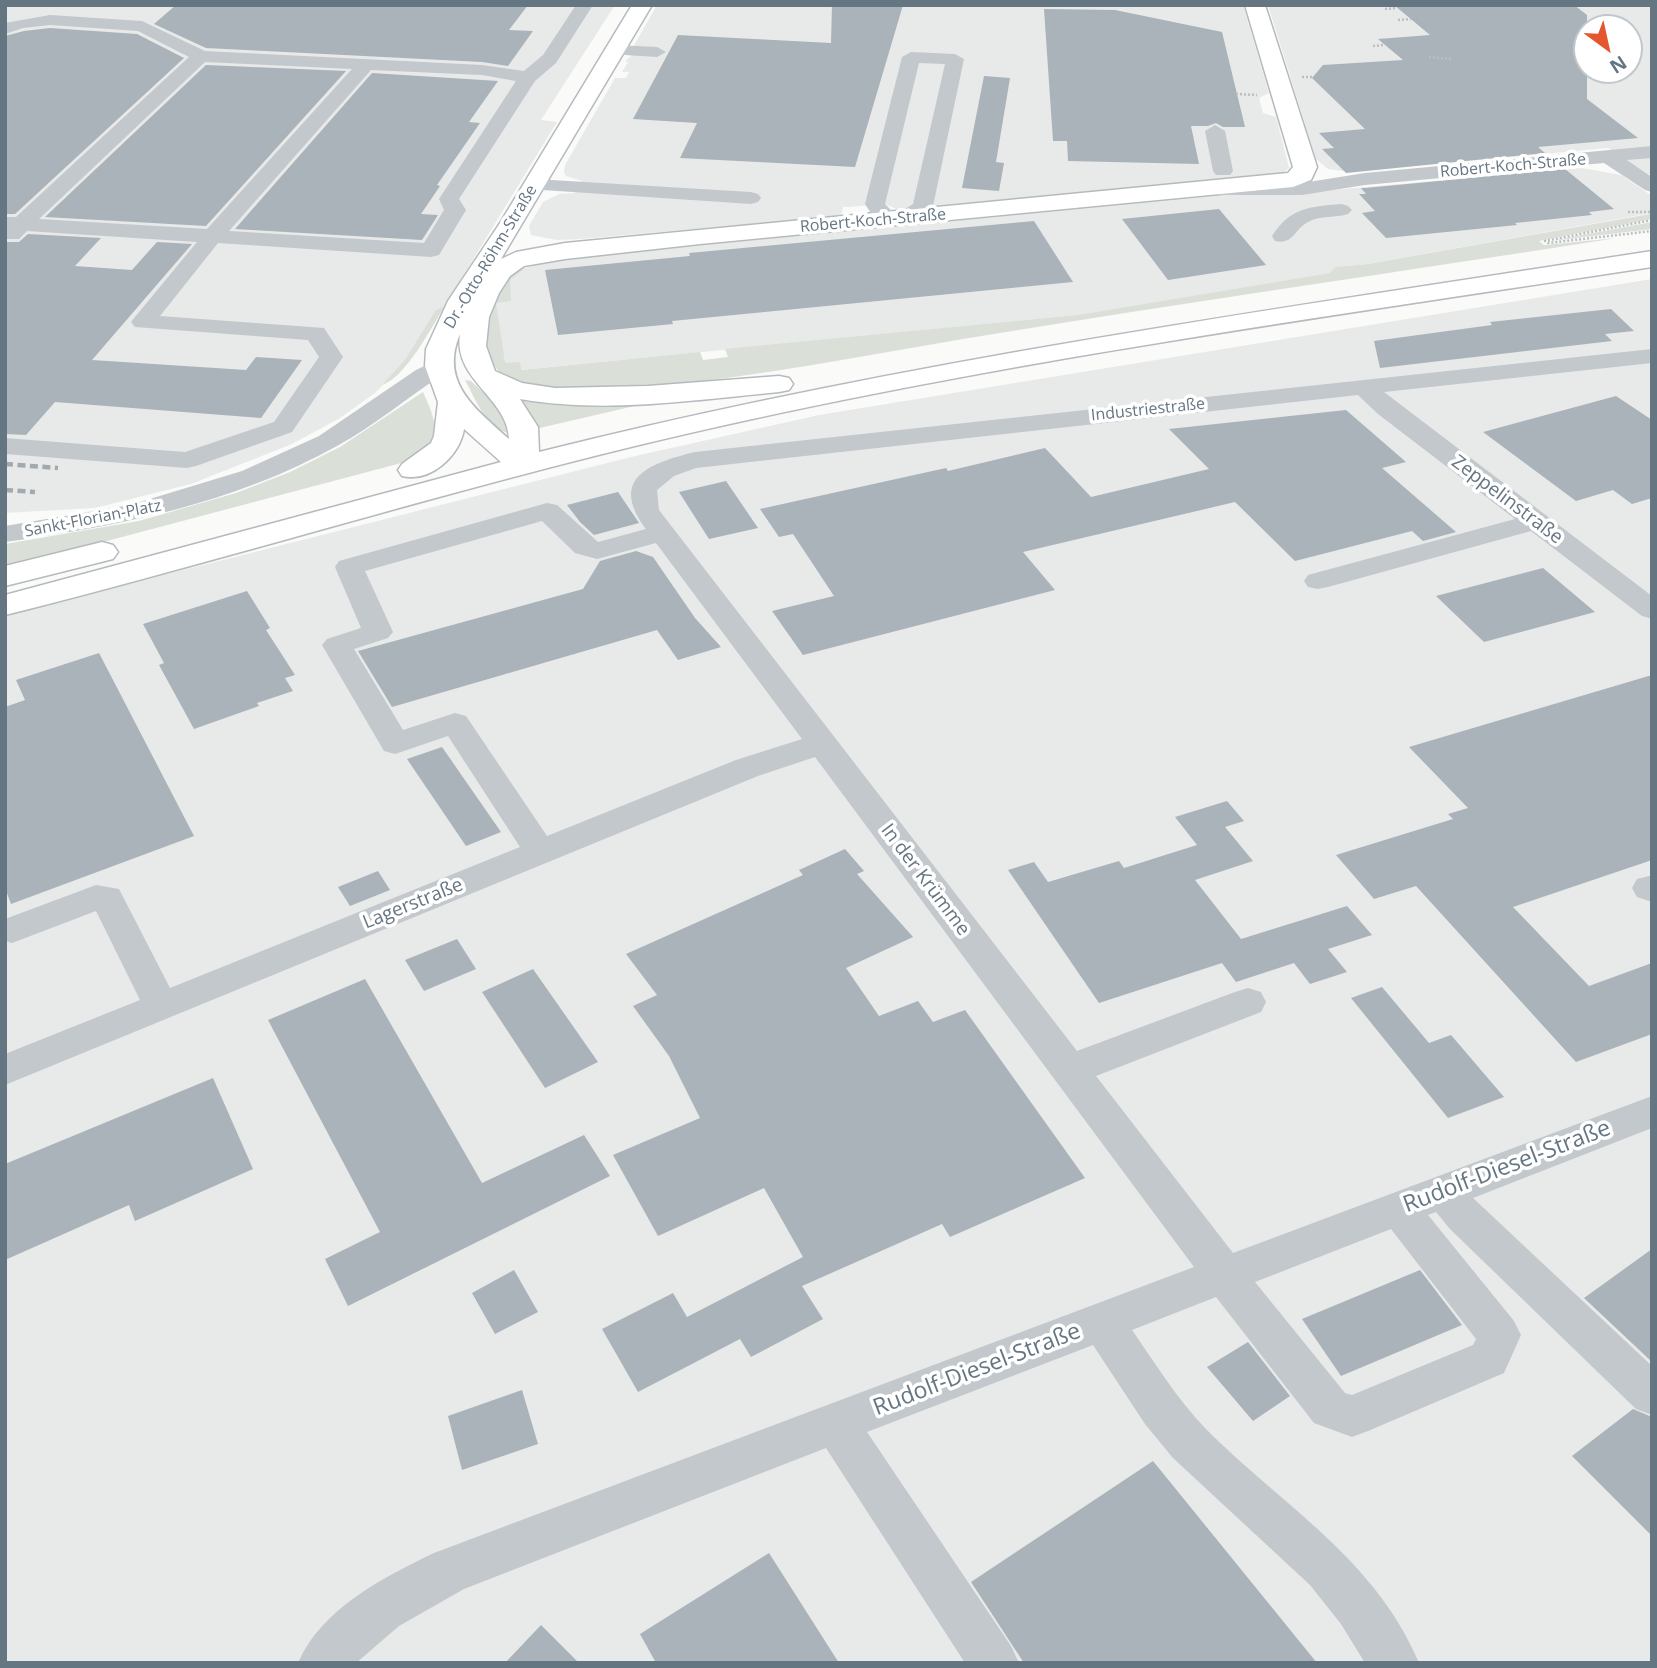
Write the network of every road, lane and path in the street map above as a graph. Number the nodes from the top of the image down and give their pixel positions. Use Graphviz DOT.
graph roads {
  1 [pos="49,5"];
  2 [pos="586,5"];
  3 [pos="642,5"];
  4 [pos="1255,5"];
  5 [pos="1397,8"];
  6 [pos="1385,9"];
  7 [pos="146,12"];
  8 [pos="1410,19"];
  9 [pos="1398,20"];
  10 [pos="29,21"];
  11 [pos="130,25"];
  12 [pos="5,29"];
  13 [pos="1384,45"];
  14 [pos="1373,46"];
  15 [pos="615,50"];
  16 [pos="657,52"];
  17 [pos="201,56"];
  18 [pos="1429,57"];
  19 [pos="1451,59"];
  20 [pos="366,65"];
  21 [pos="528,77"];
  22 [pos="1215,131"];
  23 [pos="1652,152"];
  24 [pos="1609,157"];
  25 [pos="1303,162"];
  26 [pos="1364,179"];
  27 [pos="1222,180"];
  28 [pos="535,185"];
  29 [pos="1652,186"];
  30 [pos="751,198"];
  31 [pos="1341,210"];
  32 [pos="1628,212"];
  33 [pos="1652,212"];
  34 [pos="901,218"];
  35 [pos="1652,220"];
  36 [pos="512,223"];
  37 [pos="10,229"];
  38 [pos="1652,231"];
  39 [pos="1283,236"];
  40 [pos="212,237"];
  41 [pos="700,237"];
  42 [pos="1652,243"];
  43 [pos="526,258"];
  44 [pos="1652,259"];
  45 [pos="1652,356"];
  46 [pos="439,366"];
  47 [pos="481,372"];
  48 [pos="795,383"];
  49 [pos="1364,387"];
  50 [pos="452,402"];
  51 [pos="5,446"];
  52 [pos="516,451"];
  53 [pos="413,470"];
  54 [pos="649,481"];
  55 [pos="1535,522"];
  56 [pos="663,533"];
  57 [pos="5,534"];
  58 [pos="5,576"];
  59 [pos="1318,580"];
  60 [pos="5,605"];
  61 [pos="1652,610"];
  62 [pos="822,743"];
  63 [pos="540,852"];
  64 [pos="12,930"];
  65 [pos="1248,1002"];
  66 [pos="161,1006"];
  67 [pos="5,1070"];
  68 [pos="1069,1070"];
  69 [pos="1645,1124"];
  70 [pos="1443,1192"];
  71 [pos="1399,1209"];
  72 [pos="1225,1275"];
  73 [pos="1102,1322"];
  74 [pos="1652,1395"];
  75 [pos="835,1423"];
  76 [pos="323,1663"];
  77 [pos="994,1663"];
  78 [pos="1394,1663"];
  1 -- 10 [label="street"];
  2 -- 21 [label="street"];
  3 -- 15 [label="main road, Dr.-Otto-Röhm-Straße"];
  4 -- 25 [label="main road"];
  5 -- 6 [label="path"];
  7 -- 11 [label="street"];
  8 -- 9 [label="path"];
  10 -- 11 [label="street"];
  10 -- 12 [label="street"];
  11 -- 17 [label="street"];
  13 -- 14 [label="path"];
  15 -- 16 [label="street"];
  15 -- 28 [label="main road, Dr.-Otto-Röhm-Straße"];
  17 -- 20 [label="street"];
  17 -- 37 [label="street"];
  18 -- 19 [label="path"];
  20 -- 21 [label="street"];
  20 -- 40 [label="street"];
  21 -- 40 [label="street"];
  22 -- 27 [label="street"];
  23 -- 24 [label="street"];
  24 -- 26 [label="street, Robert-Koch-Straße"];
  24 -- 29 [label="street, Robert-Koch-Straße"];
  25 -- 26 [label="street, Robert-Koch-Straße"];
  25 -- 27 [label="main road, Robert-Koch-Straße"];
  26 -- 27 [label="street, Robert-Koch-Straße"];
  27 -- 34 [label="main road, Robert-Koch-Straße"];
  28 -- 30 [label="street"];
  28 -- 36 [label="main road, Dr.-Otto-Röhm-Straße"];
  31 -- 39 [label="street"];
  32 -- 33 [label="path"];
  34 -- 34 [label="street"];
  34 -- 41 [label="main road, Robert-Koch-Straße"];
  35 -- 38 [label="path"];
  36 -- 41 [label="main road"];
  36 -- 46 [label="main road, Dr.-Otto-Röhm-Straße"];
  37 -- 40 [label="street"];
  40 -- 51 [label="street"];
  41 -- 43 [label="main road, Robert-Koch-Straße"];
  42 -- 48 [label="main road"];
  43 -- 47 [label="main road, Dr.-Otto-Röhm-Straße"];
  44 -- 52 [label="main road"];
  45 -- 49 [label="street, Industriestraße"];
  46 -- 50 [label="main road"];
  46 -- 57 [label="street, Sankt-Florian-Platz"];
  47 -- 48 [label="main road"];
  47 -- 52 [label="main road, Dr.-Otto-Röhm-Straße"];
  48 -- 52 [label="main road"];
  49 -- 54 [label="street, Industriestraße"];
  49 -- 55 [label="street, Zeppelinstraße"];
  50 -- 52 [label="main road"];
  50 -- 53 [label="main road"];
  52 -- 53 [label="main road"];
  52 -- 60 [label="main road"];
  53 -- 58 [label="main road"];
  54 -- 56 [label="street, In der Krümme"];
  55 -- 59 [label="street"];
  55 -- 61 [label="street, Zeppelinstraße"];
  56 -- 62 [label="street, In der Krümme"];
  56 -- 63 [label="street"];
  62 -- 63 [label="street, Lagerstraße"];
  62 -- 68 [label="street, In der Krümme"];
  63 -- 66 [label="street, Lagerstraße"];
  64 -- 66 [label="street"];
  65 -- 68 [label="street"];
  66 -- 67 [label="street, Lagerstraße"];
  68 -- 72 [label="street, In der Krümme"];
  69 -- 70 [label="street, Rudolf-Diesel-Straße"];
  70 -- 71 [label="street, Rudolf-Diesel-Straße"];
  70 -- 74 [label="street"];
  71 -- 72 [label="street, Rudolf-Diesel-Straße"];
  71 -- 72 [label="street, In der Krümme"];
  72 -- 73 [label="street, Rudolf-Diesel-Straße"];
  73 -- 75 [label="street, Rudolf-Diesel-Straße"];
  73 -- 78 [label="street"];
  75 -- 76 [label="street, Rudolf-Diesel-Straße"];
  75 -- 77 [label="street"];
}
